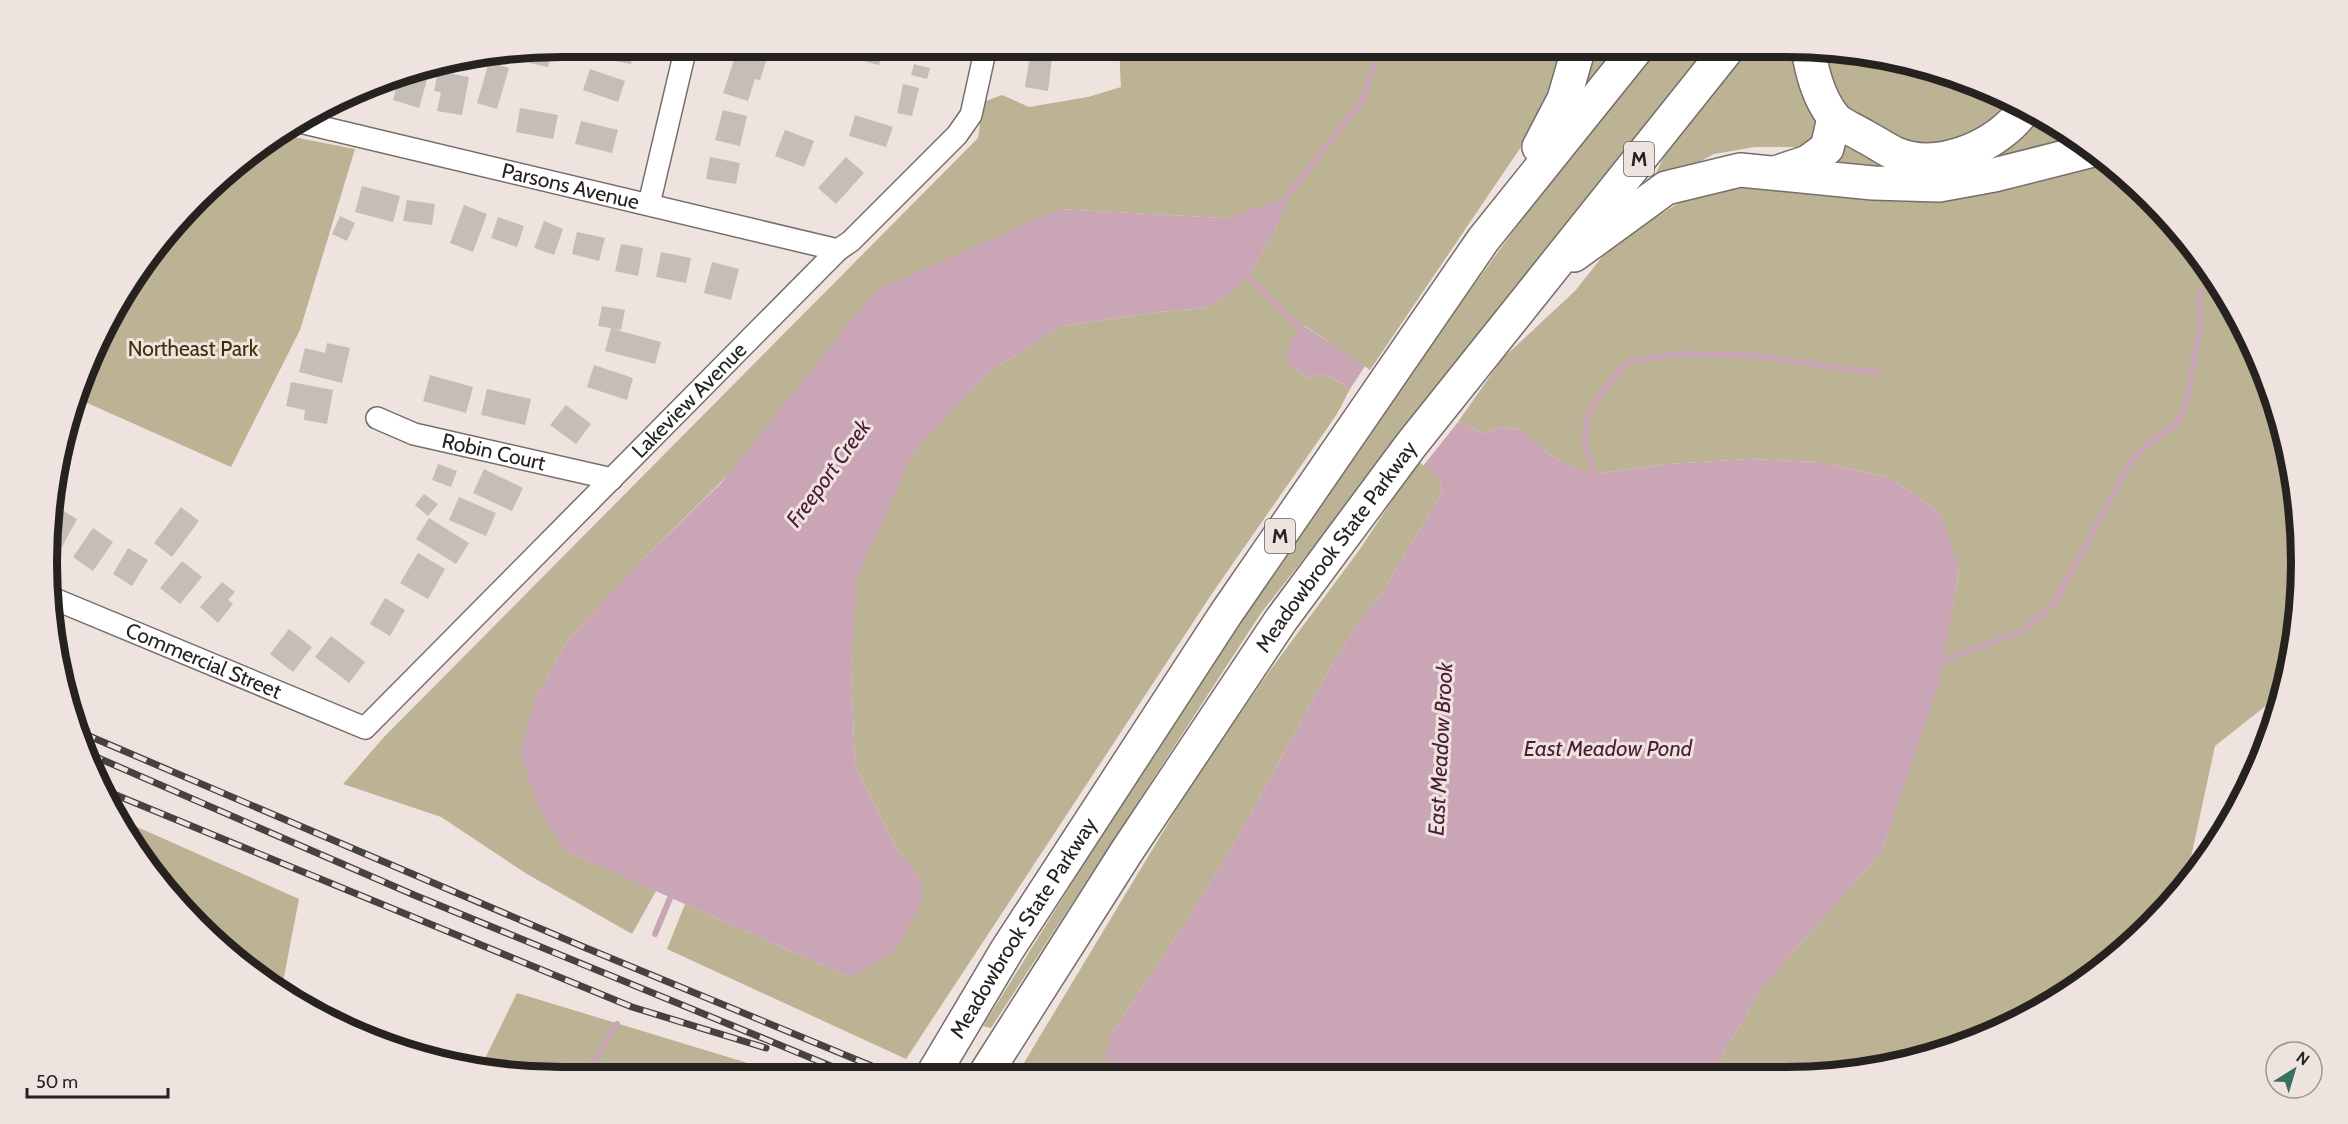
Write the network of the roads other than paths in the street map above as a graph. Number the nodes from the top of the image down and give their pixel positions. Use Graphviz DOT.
graph roads {
  1 [pos="683,57"];
  2 [pos="984,57"];
  3 [pos="1576,57"];
  4 [pos="1629,57"];
  5 [pos="1720,57"];
  6 [pos="1810,58"];
  7 [pos="2020,115"];
  8 [pos="1834,118"];
  9 [pos="310,124"];
  10 [pos="2082,153"];
  11 [pos="1778,172"];
  12 [pos="649,204"];
  13 [pos="1504,214"];
  14 [pos="838,250"];
  15 [pos="1548,272"];
  16 [pos="377,418"];
  17 [pos="612,479"];
  18 [pos="59,601"];
  19 [pos="353,724"];
  20 [pos="937,1067"];
  21 [pos="989,1067"];
  1 -- 12 [label="street"];
  2 -- 14 [label="street, Lakeview Avenue"];
  3 -- 13 [label="highway"];
  4 -- 13 [label="highway, Meadowbrook State Parkway / M"];
  5 -- 15 [label="highway, Meadowbrook State Parkway / M"];
  6 -- 8 [label="highway"];
  7 -- 8 [label="highway"];
  8 -- 11 [label="highway"];
  9 -- 12 [label="street, Parsons Avenue"];
  10 -- 11 [label="highway"];
  11 -- 15 [label="highway"];
  12 -- 14 [label="street, Parsons Avenue"];
  13 -- 20 [label="highway, Meadowbrook State Parkway / M"];
  14 -- 17 [label="street, Lakeview Avenue"];
  15 -- 21 [label="highway, Meadowbrook State Parkway / M"];
  16 -- 17 [label="street, Robin Court"];
  17 -- 19 [label="street, Lakeview Avenue"];
  18 -- 19 [label="street, Commercial Street"];
}
